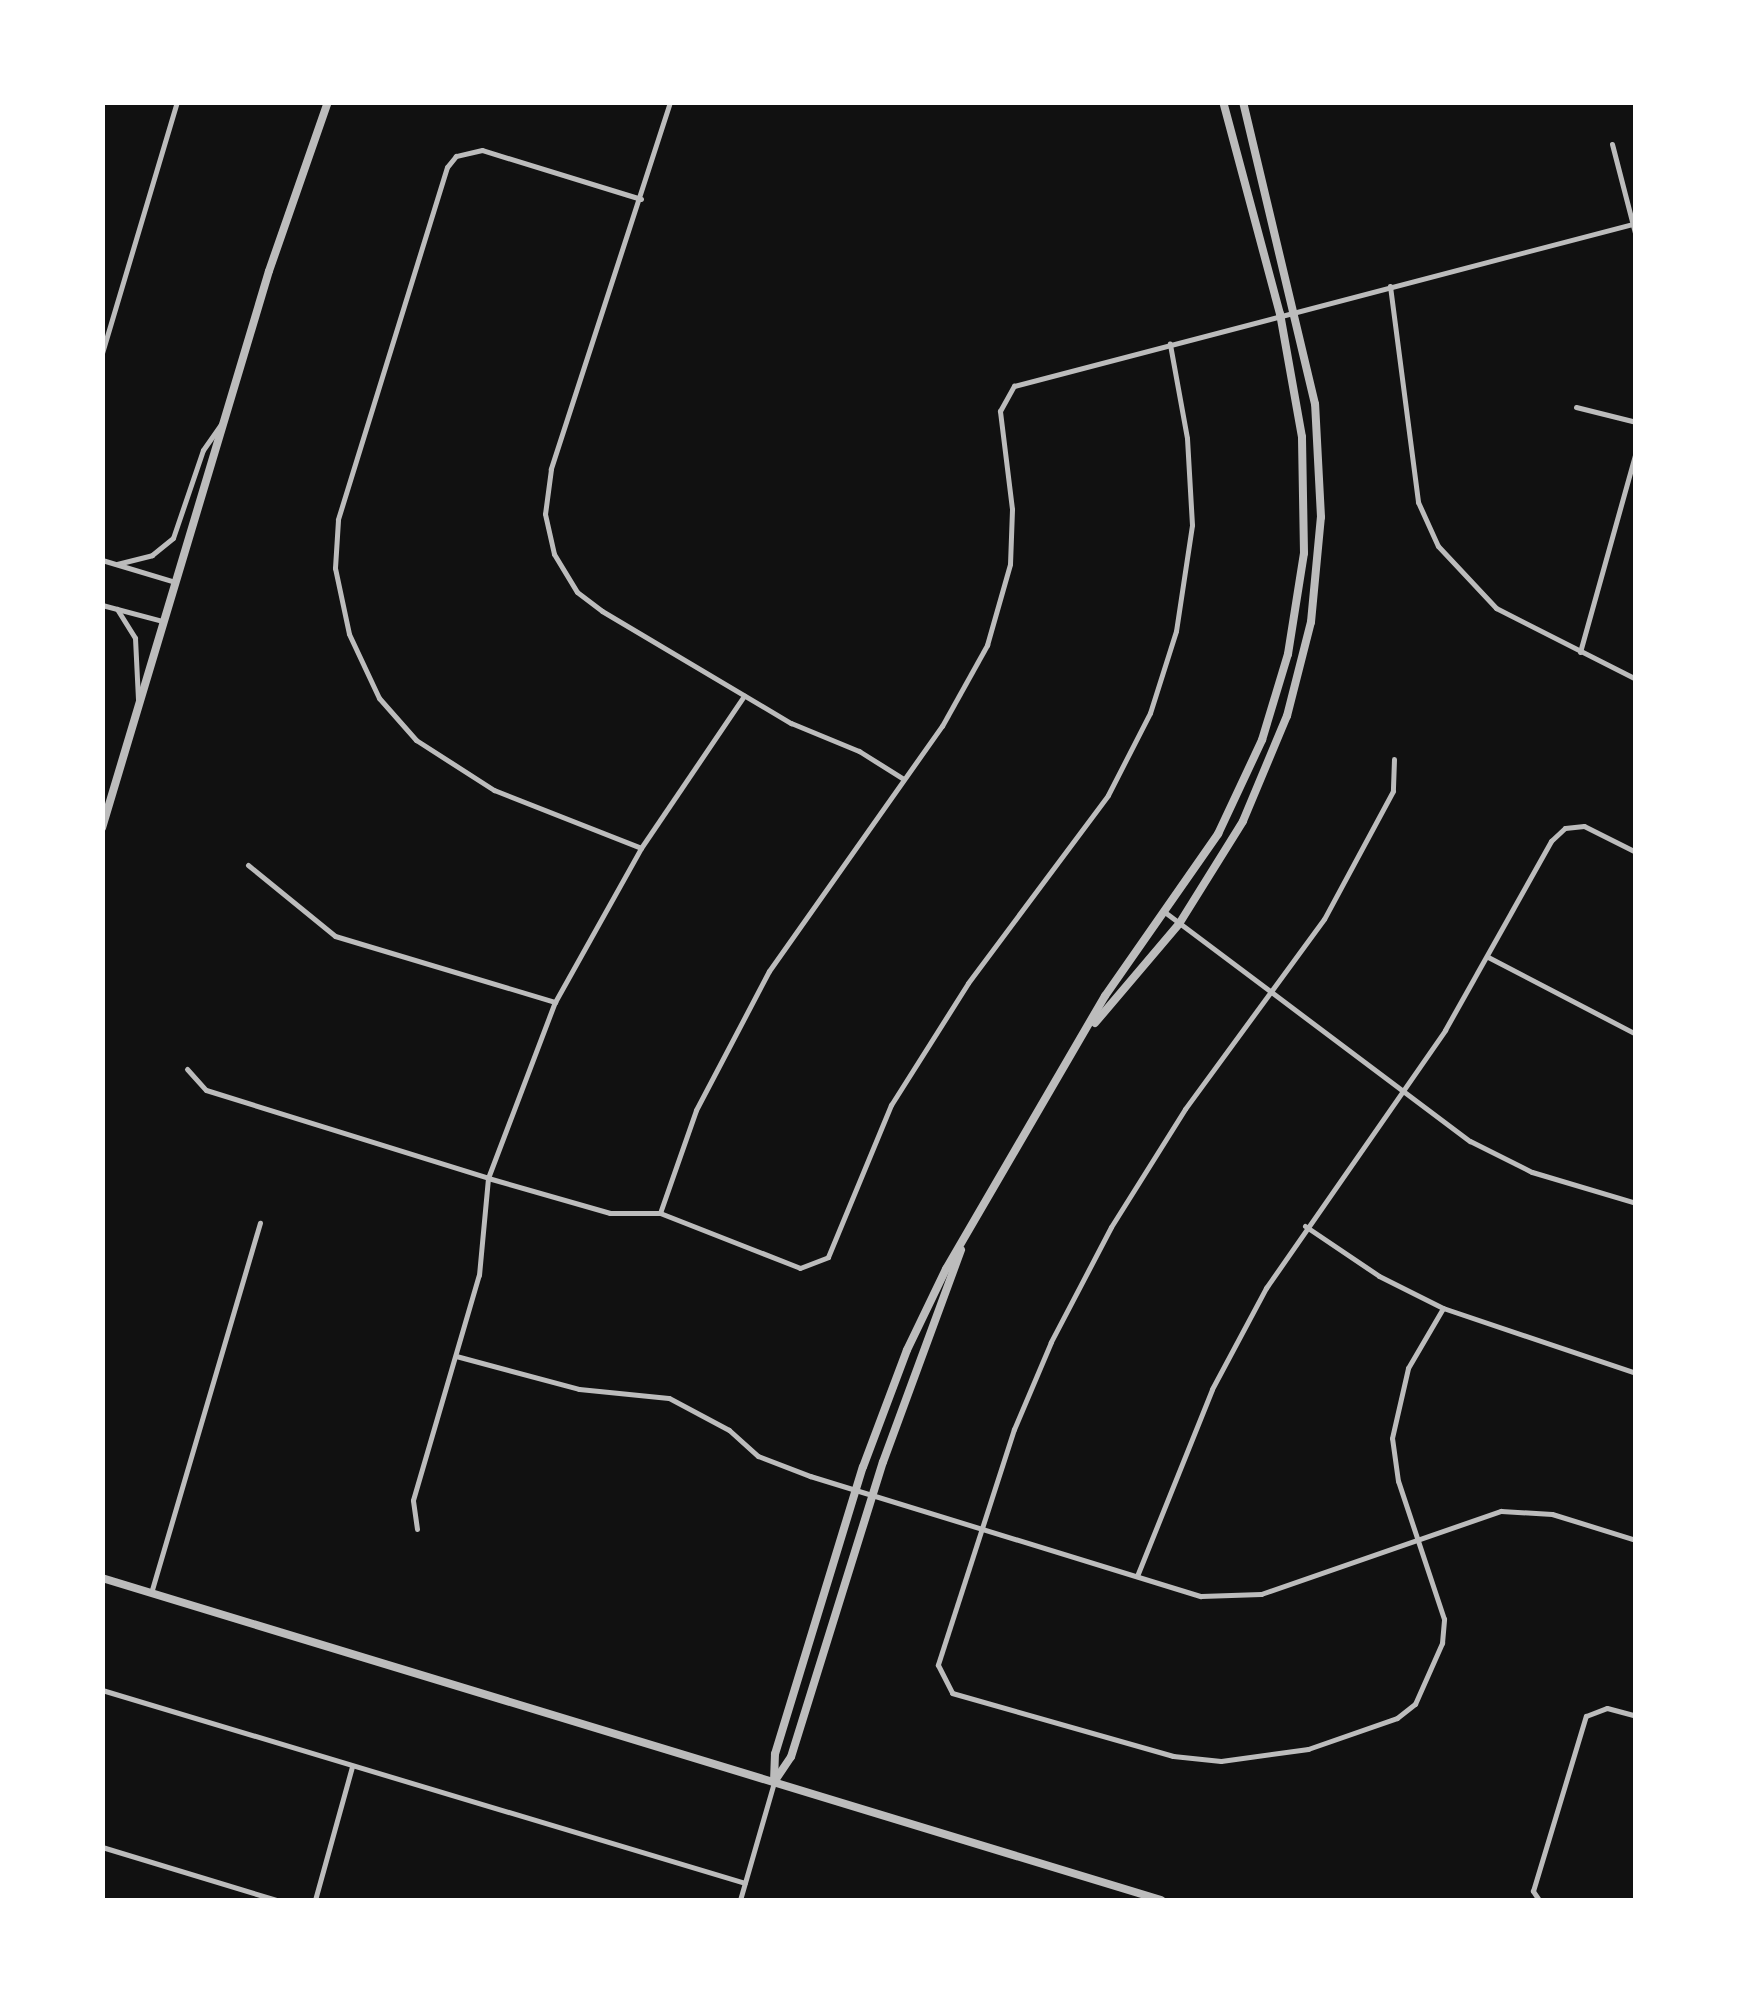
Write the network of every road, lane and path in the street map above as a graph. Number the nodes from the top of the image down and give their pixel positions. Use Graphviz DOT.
graph roads {
  1 [pos="177,102"];
  2 [pos="328,102"];
  3 [pos="670,102"];
  4 [pos="1223,102"];
  5 [pos="1243,102"];
  6 [pos="1612,144"];
  7 [pos="1259,166"];
  8 [pos="1241,171"];
  9 [pos="640,200"];
  10 [pos="1634,224"];
  11 [pos="1636,236"];
  12 [pos="1390,286"];
  13 [pos="1295,310"];
  14 [pos="1280,314"];
  15 [pos="1170,344"];
  16 [pos="102,353"];
  17 [pos="1576,408"];
  18 [pos="223,422"];
  19 [pos="1636,422"];
  20 [pos="1636,452"];
  21 [pos="102,560"];
  22 [pos="117,564"];
  23 [pos="175,582"];
  24 [pos="102,605"];
  25 [pos="117,609"];
  26 [pos="163,622"];
  27 [pos="1580,653"];
  28 [pos="1636,679"];
  29 [pos="744,696"];
  30 [pos="138,707"];
  31 [pos="1394,759"];
  32 [pos="902,778"];
  33 [pos="102,828"];
  34 [pos="641,848"];
  35 [pos="1636,852"];
  36 [pos="248,864"];
  37 [pos="1166,912"];
  38 [pos="1180,924"];
  39 [pos="1488,956"];
  40 [pos="1270,997"];
  41 [pos="555,1002"];
  42 [pos="1091,1026"];
  43 [pos="1636,1034"];
  44 [pos="187,1069"];
  45 [pos="1400,1093"];
  46 [pos="488,1178"];
  47 [pos="1636,1203"];
  48 [pos="660,1213"];
  49 [pos="260,1223"];
  50 [pos="1305,1226"];
  51 [pos="962,1247"];
  52 [pos="1443,1308"];
  53 [pos="456,1356"];
  54 [pos="1636,1372"];
  55 [pos="856,1490"];
  56 [pos="872,1494"];
  57 [pos="418,1529"];
  58 [pos="982,1530"];
  59 [pos="1418,1538"];
  60 [pos="1636,1540"];
  61 [pos="1137,1576"];
  62 [pos="102,1578"];
  63 [pos="150,1592"];
  64 [pos="102,1690"];
  65 [pos="1636,1716"];
  66 [pos="352,1768"];
  67 [pos="774,1782"];
  68 [pos="102,1847"];
  69 [pos="745,1883"];
  70 [pos="276,1900"];
  71 [pos="316,1900"];
  72 [pos="740,1900"];
  73 [pos="1160,1900"];
  74 [pos="1539,1900"];
  1 -- 16 [label="street"];
  2 -- 18 [label="street"];
  3 -- 9 [label="street"];
  4 -- 8 [label="street"];
  5 -- 7 [label="street"];
  6 -- 10 [label="street"];
  7 -- 8 [label="street"];
  7 -- 13 [label="street"];
  8 -- 14 [label="street"];
  9 -- 29 [label="street"];
  9 -- 34 [label="street"];
  10 -- 11 [label="street"];
  10 -- 12 [label="street"];
  12 -- 13 [label="street"];
  12 -- 27 [label="street"];
  13 -- 14 [label="street"];
  13 -- 38 [label="street"];
  14 -- 15 [label="street"];
  14 -- 37 [label="street"];
  15 -- 32 [label="street"];
  15 -- 48 [label="street"];
  17 -- 19 [label="street"];
  18 -- 22 [label="street"];
  18 -- 23 [label="street"];
  20 -- 27 [label="street"];
  21 -- 22 [label="street"];
  22 -- 23 [label="street"];
  23 -- 26 [label="street"];
  24 -- 25 [label="street"];
  25 -- 26 [label="street"];
  25 -- 30 [label="street"];
  26 -- 30 [label="street"];
  27 -- 28 [label="street"];
  29 -- 32 [label="street"];
  29 -- 34 [label="street"];
  30 -- 33 [label="street"];
  31 -- 40 [label="street"];
  32 -- 48 [label="street"];
  34 -- 41 [label="street"];
  35 -- 39 [label="street"];
  36 -- 41 [label="street"];
  37 -- 38 [label="street"];
  37 -- 42 [label="street"];
  38 -- 40 [label="street"];
  38 -- 42 [label="street"];
  39 -- 43 [label="street"];
  39 -- 45 [label="street"];
  40 -- 45 [label="street"];
  40 -- 58 [label="street"];
  41 -- 46 [label="street"];
  42 -- 51 [label="street"];
  44 -- 46 [label="street"];
  45 -- 47 [label="street"];
  45 -- 50 [label="street"];
  46 -- 48 [label="street"];
  46 -- 53 [label="street"];
  49 -- 63 [label="street"];
  50 -- 52 [label="street"];
  50 -- 61 [label="street"];
  51 -- 55 [label="street"];
  51 -- 56 [label="street"];
  52 -- 54 [label="street"];
  52 -- 59 [label="street"];
  53 -- 55 [label="street"];
  53 -- 57 [label="street"];
  55 -- 56 [label="street"];
  55 -- 67 [label="street"];
  56 -- 58 [label="street"];
  56 -- 67 [label="street"];
  58 -- 59 [label="street"];
  58 -- 61 [label="street"];
  59 -- 60 [label="street"];
  59 -- 61 [label="street"];
  62 -- 63 [label="street"];
  63 -- 67 [label="street"];
  64 -- 66 [label="street"];
  65 -- 74 [label="street"];
  66 -- 69 [label="street"];
  66 -- 71 [label="street"];
  67 -- 69 [label="street"];
  67 -- 73 [label="street"];
  68 -- 70 [label="street"];
  69 -- 72 [label="street"];
}
